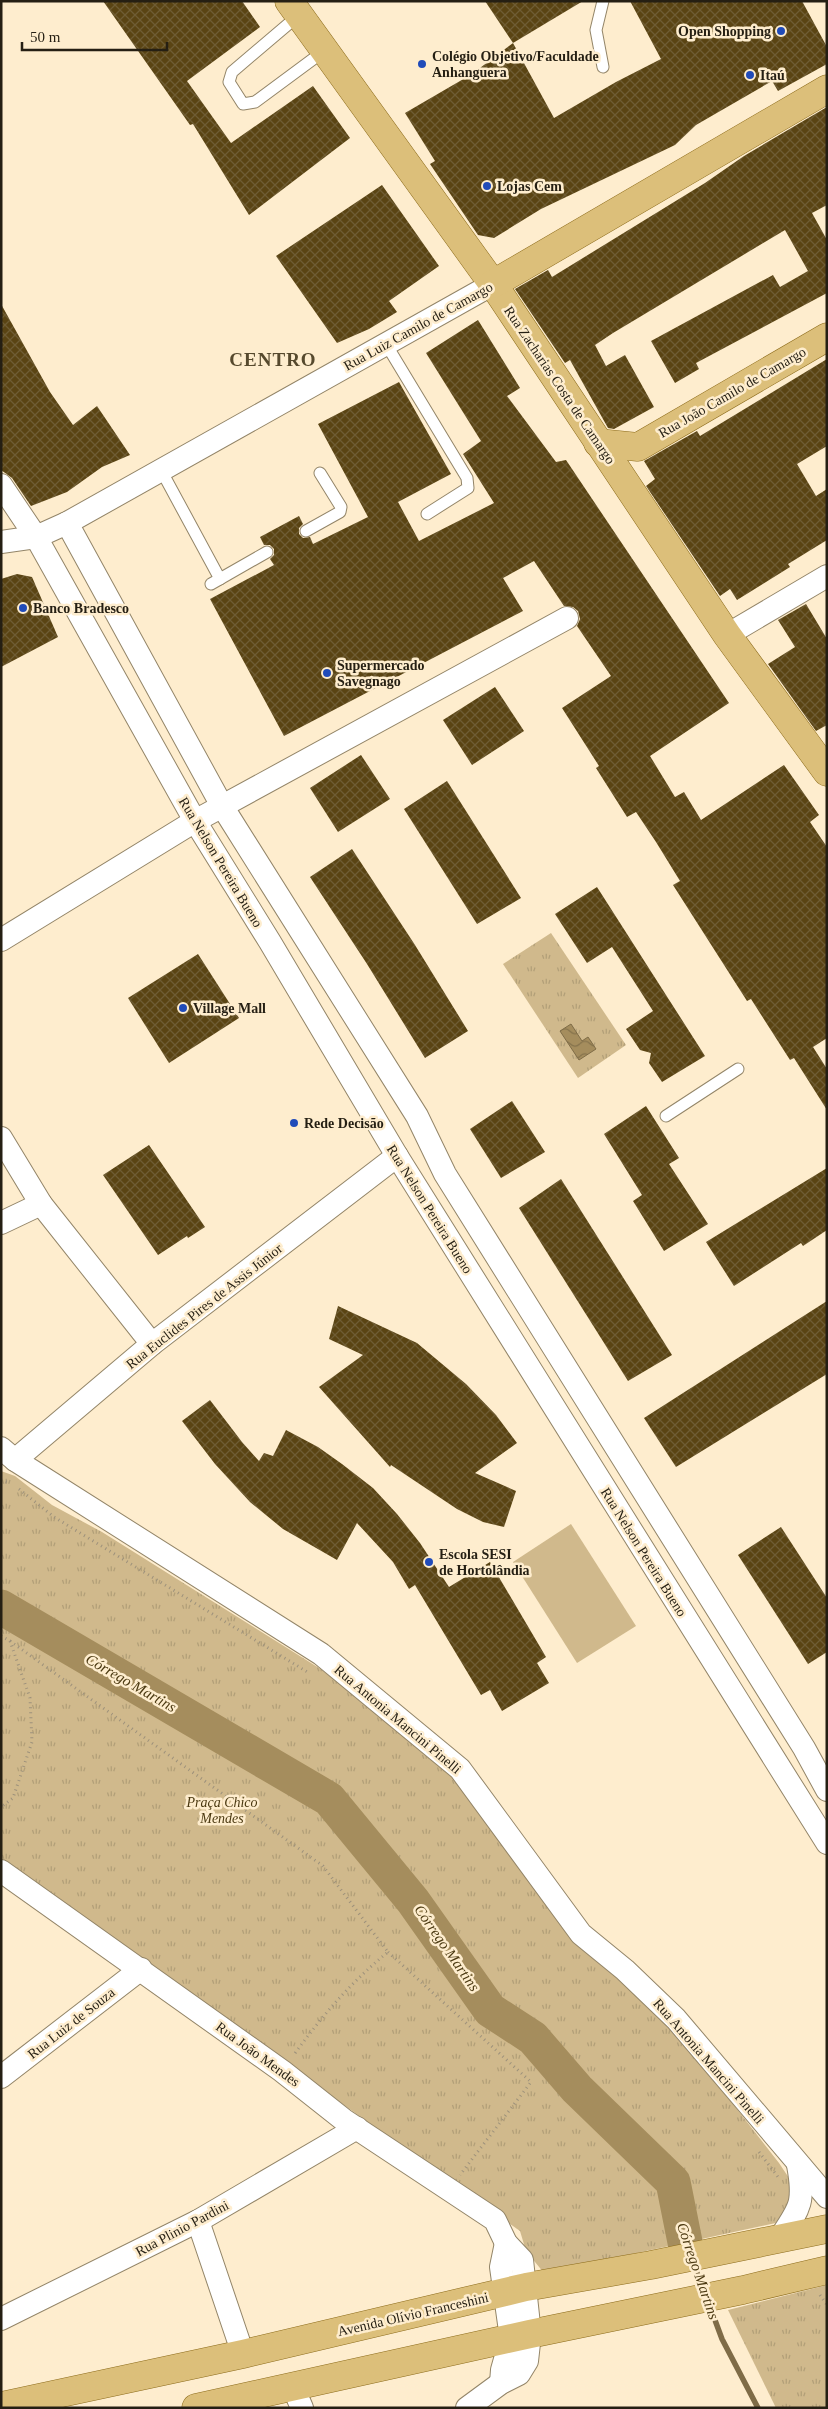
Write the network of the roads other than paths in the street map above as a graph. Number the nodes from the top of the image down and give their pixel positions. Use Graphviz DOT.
graph roads {
  1 [pos="603,1"];
  2 [pos="294,8"];
  3 [pos="325,50"];
  4 [pos="603,67"];
  5 [pos="827,89"];
  6 [pos="493,284"];
  7 [pos="827,337"];
  8 [pos="386,344"];
  9 [pos="598,443"];
  10 [pos="638,447"];
  11 [pos="161,470"];
  12 [pos="320,472"];
  13 [pos="1,485"];
  14 [pos="633,495"];
  15 [pos="426,514"];
  16 [pos="67,523"];
  17 [pos="306,530"];
  18 [pos="36,537"];
  19 [pos="1,542"];
  20 [pos="267,552"];
  21 [pos="827,576"];
  22 [pos="567,618"];
  23 [pos="726,635"];
  24 [pos="827,772"];
  25 [pos="222,806"];
  26 [pos="191,815"];
  27 [pos="1,921"];
  28 [pos="1,940"];
  29 [pos="738,1069"];
  30 [pos="666,1116"];
  31 [pos="1,1138"];
  32 [pos="397,1156"];
  33 [pos="41,1204"];
  34 [pos="1,1223"];
  35 [pos="152,1344"];
  36 [pos="8,1454"];
  37 [pos="827,1790"];
  38 [pos="827,1843"];
  39 [pos="1,1871"];
  40 [pos="141,1968"];
  41 [pos="1,2077"];
  42 [pos="357,2128"];
  43 [pos="798,2165"];
  44 [pos="827,2197"];
  45 [pos="198,2221"];
  46 [pos="827,2229"];
  47 [pos="779,2239"];
  48 [pos="827,2270"];
  49 [pos="516,2289"];
  50 [pos="1,2319"];
  51 [pos="520,2336"];
  52 [pos="243,2354"];
  53 [pos="297,2397"];
  54 [pos="1,2406"];
  55 [pos="196,2408"];
  56 [pos="467,2408"];
  1 -- 4 [label="lane"];
  2 -- 3 [label="main road, Rua Zacharias Costa de Camargo"];
  2 -- 3 [label="lane"];
  3 -- 6 [label="main road, Rua Zacharias Costa de Camargo"];
  5 -- 6 [label="main road, Rua Luiz Camilo de Camargo"];
  6 -- 8 [label="street, Rua Luiz Camilo de Camargo"];
  6 -- 9 [label="main road, Rua Zacharias Costa de Camargo"];
  7 -- 10 [label="main road, Rua João Camilo de Camargo"];
  8 -- 11 [label="street, Rua Luiz Camilo de Camargo"];
  8 -- 15 [label="lane"];
  9 -- 10 [label="main road"];
  9 -- 14 [label="main road, Rua Zacharias Costa de Camargo"];
  10 -- 14 [label="main road"];
  11 -- 16 [label="street, Rua Luiz Camilo de Camargo"];
  11 -- 20 [label="lane"];
  12 -- 17 [label="lane"];
  13 -- 18 [label="street, Rua Nelson Pereira Bueno"];
  14 -- 23 [label="main road, Rua Zacharias Costa de Camargo"];
  16 -- 18 [label="street, Rua Luiz Camilo de Camargo"];
  16 -- 25 [label="street"];
  18 -- 19 [label="street, Rua Luiz Camilo de Camargo"];
  18 -- 26 [label="street, Rua Nelson Pereira Bueno"];
  21 -- 23 [label="street"];
  22 -- 25 [label="street"];
  23 -- 24 [label="main road, Rua Zacharias Costa de Camargo"];
  25 -- 26 [label="street"];
  25 -- 37 [label="street"];
  26 -- 27 [label="street"];
  26 -- 28 [label="street"];
  26 -- 32 [label="street, Rua Nelson Pereira Bueno"];
  29 -- 30 [label="lane"];
  31 -- 33 [label="street"];
  32 -- 35 [label="street, Rua Euclides Pires de Assis Júnior"];
  32 -- 38 [label="street, Rua Nelson Pereira Bueno"];
  33 -- 34 [label="street"];
  33 -- 35 [label="street"];
  35 -- 36 [label="street, Rua Euclides Pires de Assis Júnior"];
  36 -- 43 [label="street, Rua Antonia Mancini Pinelli"];
  39 -- 40 [label="street, Rua João Mendes"];
  40 -- 41 [label="street, Rua Luiz de Souza"];
  40 -- 42 [label="street, Rua João Mendes"];
  42 -- 45 [label="street, Rua Plinio Pardini"];
  42 -- 49 [label="street, Rua João Mendes"];
  43 -- 44 [label="street, Rua Antonia Mancini Pinelli"];
  43 -- 47 [label="street"];
  45 -- 50 [label="street, Rua Plinio Pardini"];
  45 -- 52 [label="street"];
  46 -- 47 [label="main road, Avenida Olívio Franceshini"];
  47 -- 49 [label="main road, Avenida Olívio Franceshini"];
  48 -- 51 [label="main road"];
  49 -- 51 [label="street, Rua João Mendes"];
  49 -- 52 [label="main road, Avenida Olívio Franceshini"];
  51 -- 53 [label="main road"];
  51 -- 56 [label="street"];
  52 -- 54 [label="main road, Avenida Olívio Franceshini"];
  53 -- 55 [label="main road"];
}
